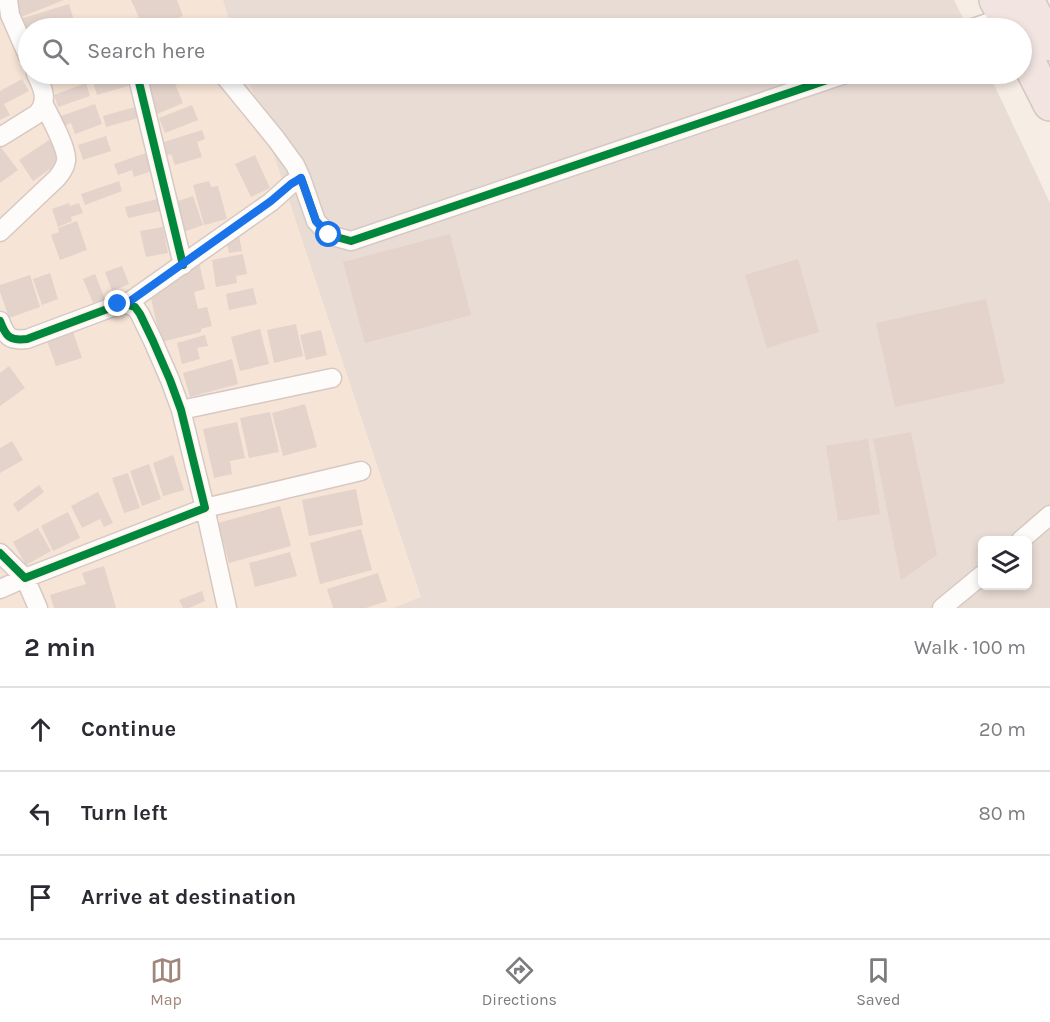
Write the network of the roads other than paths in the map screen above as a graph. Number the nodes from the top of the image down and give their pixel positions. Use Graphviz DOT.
graph roads {
  1 [pos="1010,11"];
  2 [pos="6,12"];
  3 [pos="995,18"];
  4 [pos="1032,29"];
  5 [pos="18,36"];
  6 [pos="1050,44"];
  7 [pos="1032,69"];
  8 [pos="41,84"];
  9 [pos="139,84"];
  10 [pos="231,84"];
  11 [pos="815,84"];
  12 [pos="43,103"];
  13 [pos="1050,104"];
  14 [pos="0,136"];
  15 [pos="301,178"];
  16 [pos="0,232"];
  17 [pos="183,265"];
  18 [pos="126,304"];
  19 [pos="0,321"];
  20 [pos="332,378"];
  21 [pos="181,410"];
  22 [pos="361,471"];
  23 [pos="205,508"];
  24 [pos="1050,515"];
  25 [pos="1026,536"];
  26 [pos="0,553"];
  27 [pos="25,578"];
  28 [pos="978,578"];
  29 [pos="0,589"];
  30 [pos="38,608"];
  31 [pos="227,608"];
  32 [pos="942,608"];
  1 -- 3 [label="street"];
  2 -- 5 [label="street"];
  4 -- 6 [label="highway"];
  7 -- 13 [label="highway"];
  8 -- 12 [label="street"];
  9 -- 17 [label="street"];
  10 -- 15 [label="street"];
  11 -- 15 [label="street"];
  12 -- 14 [label="street"];
  12 -- 16 [label="street"];
  15 -- 17 [label="street"];
  17 -- 18 [label="street"];
  18 -- 19 [label="street"];
  18 -- 21 [label="street"];
  20 -- 21 [label="street"];
  21 -- 23 [label="street"];
  22 -- 23 [label="street"];
  23 -- 27 [label="street"];
  23 -- 31 [label="street"];
  24 -- 25 [label="street"];
  26 -- 27 [label="street"];
  27 -- 29 [label="street"];
  27 -- 30 [label="street"];
  28 -- 32 [label="street"];
}
